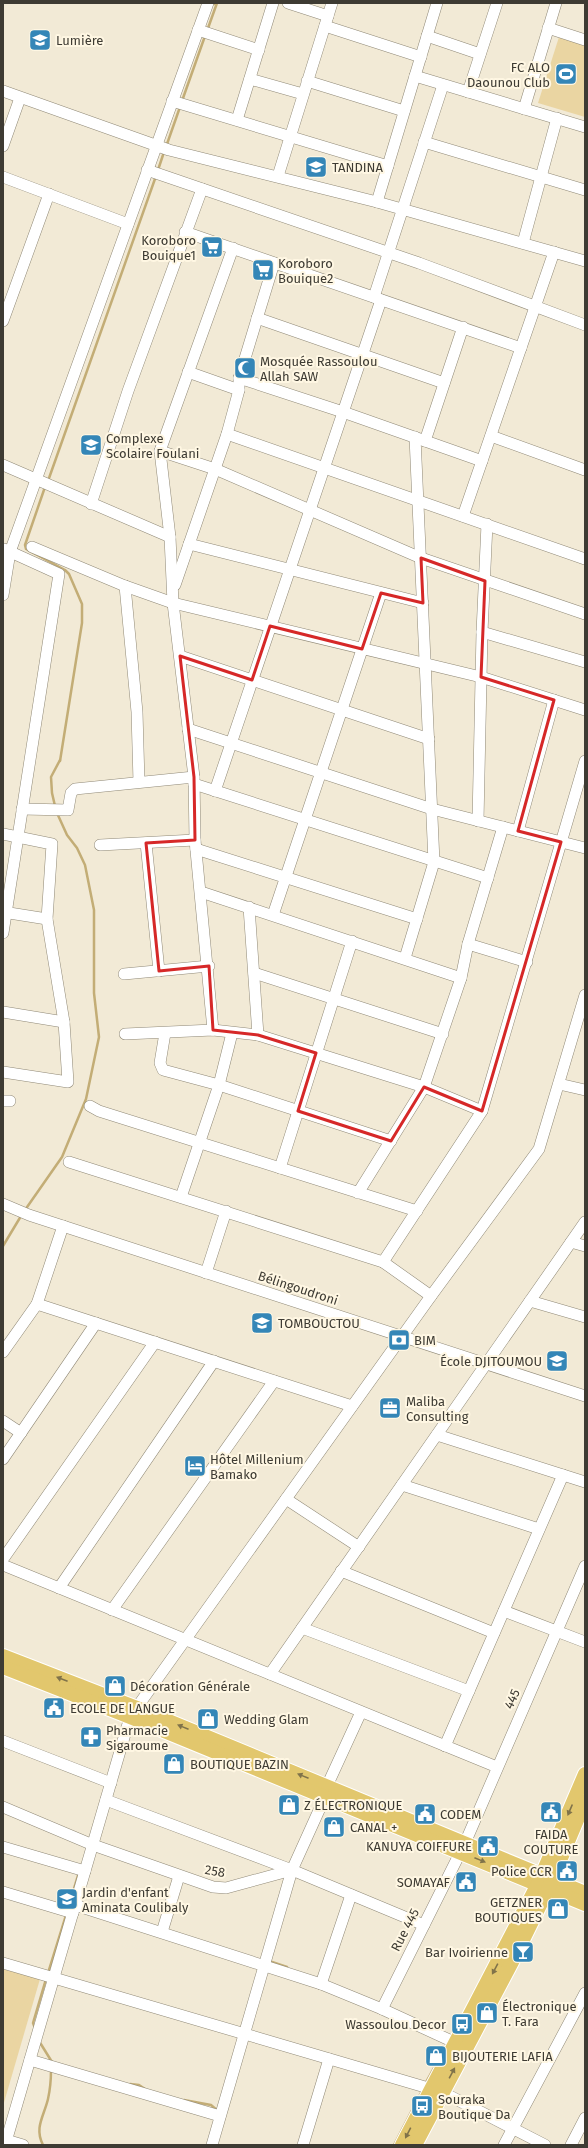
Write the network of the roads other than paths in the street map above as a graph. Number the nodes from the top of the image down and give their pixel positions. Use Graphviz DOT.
graph roads {
  1 [pos="208,3"];
  2 [pos="273,3"];
  3 [pos="288,3"];
  4 [pos="332,3"];
  5 [pos="437,3"];
  6 [pos="497,3"];
  7 [pos="556,3"];
  8 [pos="326,21"];
  9 [pos="548,28"];
  10 [pos="203,32"];
  11 [pos="427,36"];
  12 [pos="584,37"];
  13 [pos="259,50"];
  14 [pos="480,54"];
  15 [pos="421,57"];
  16 [pos="415,76"];
  17 [pos="250,79"];
  18 [pos="307,81"];
  19 [pos="443,85"];
  20 [pos="3,91"];
  21 [pos="468,92"];
  22 [pos="303,94"];
  23 [pos="20,98"];
  24 [pos="178,103"];
  25 [pos="524,108"];
  26 [pos="404,111"];
  27 [pos="557,118"];
  28 [pos="237,120"];
  29 [pos="585,127"];
  30 [pos="290,136"];
  31 [pos="424,142"];
  32 [pos="156,145"];
  33 [pos="3,146"];
  34 [pos="388,166"];
  35 [pos="154,172"];
  36 [pos="278,176"];
  37 [pos="540,176"];
  38 [pos="3,177"];
  39 [pos="202,189"];
  40 [pos="585,190"];
  41 [pos="49,194"];
  42 [pos="377,202"];
  43 [pos="402,209"];
  44 [pos="128,224"];
  45 [pos="185,232"];
  46 [pos="523,243"];
  47 [pos="233,248"];
  48 [pos="388,252"];
  49 [pos="554,252"];
  50 [pos="585,261"];
  51 [pos="274,263"];
  52 [pos="377,298"];
  53 [pos="535,307"];
  54 [pos="257,318"];
  55 [pos="3,321"];
  56 [pos="585,325"];
  57 [pos="462,327"];
  58 [pos="521,348"];
  59 [pos="362,355"];
  60 [pos="188,372"];
  61 [pos="239,378"];
  62 [pos="444,383"];
  63 [pos="239,390"];
  64 [pos="343,412"];
  65 [pos="227,434"];
  66 [pos="491,436"];
  67 [pos="420,439"];
  68 [pos="160,451"];
  69 [pos="482,461"];
  70 [pos="3,465"];
  71 [pos="324,468"];
  72 [pos="215,469"];
  73 [pos="585,470"];
  74 [pos="38,482"];
  75 [pos="418,500"];
  76 [pos="91,504"];
  77 [pos="310,510"];
  78 [pos="463,516"];
  79 [pos="487,524"];
  80 [pos="170,537"];
  81 [pos="189,544"];
  82 [pos="32,547"];
  83 [pos="7,550"];
  84 [pos="584,555"];
  85 [pos="421,558"];
  86 [pos="290,570"];
  87 [pos="485,581"];
  88 [pos="125,586"];
  89 [pos="174,589"];
  90 [pos="381,593"];
  91 [pos="3,595"];
  92 [pos="173,602"];
  93 [pos="422,603"];
  94 [pos="585,614"];
  95 [pos="270,626"];
  96 [pos="482,632"];
  97 [pos="362,648"];
  98 [pos="180,656"];
  99 [pos="585,662"];
  100 [pos="426,664"];
  101 [pos="481,678"];
  102 [pos="252,680"];
  103 [pos="554,700"];
  104 [pos="342,710"];
  105 [pos="585,710"];
  106 [pos="188,729"];
  107 [pos="429,739"];
  108 [pos="231,743"];
  109 [pos="585,761"];
  110 [pos="321,772"];
  111 [pos="194,780"];
  112 [pos="139,782"];
  113 [pos="215,791"];
  114 [pos="22,809"];
  115 [pos="432,809"];
  116 [pos="305,820"];
  117 [pos="478,821"];
  118 [pos="503,827"];
  119 [pos="518,831"];
  120 [pos="3,834"];
  121 [pos="17,837"];
  122 [pos="146,842"];
  123 [pos="562,842"];
  124 [pos="196,844"];
  125 [pos="100,845"];
  126 [pos="585,848"];
  127 [pos="434,862"];
  128 [pos="286,877"];
  129 [pos="488,878"];
  130 [pos="201,892"];
  131 [pos="249,907"];
  132 [pos="5,912"];
  133 [pos="273,915"];
  134 [pos="47,919"];
  135 [pos="417,919"];
  136 [pos="3,933"];
  137 [pos="352,941"];
  138 [pos="468,944"];
  139 [pos="405,958"];
  140 [pos="527,962"];
  141 [pos="209,966"];
  142 [pos="159,971"];
  143 [pos="254,973"];
  144 [pos="124,974"];
  145 [pos="461,978"];
  146 [pos="585,996"];
  147 [pos="334,998"];
  148 [pos="3,1012"];
  149 [pos="64,1022"];
  150 [pos="213,1030"];
  151 [pos="165,1033"];
  152 [pos="232,1033"];
  153 [pos="125,1034"];
  154 [pos="443,1034"];
  155 [pos="258,1035"];
  156 [pos="316,1053"];
  157 [pos="3,1072"];
  158 [pos="560,1084"];
  159 [pos="219,1085"];
  160 [pos="424,1087"];
  161 [pos="585,1090"];
  162 [pos="90,1106"];
  163 [pos="298,1111"];
  164 [pos="482,1111"];
  165 [pos="391,1141"];
  166 [pos="200,1142"];
  167 [pos="69,1162"];
  168 [pos="280,1168"];
  169 [pos="358,1193"];
  170 [pos="181,1197"];
  171 [pos="8,1206"];
  172 [pos="226,1211"];
  173 [pos="417,1212"];
  174 [pos="585,1222"];
  175 [pos="63,1226"];
  176 [pos="571,1242"];
  177 [pos="585,1246"];
  178 [pos="383,1262"];
  179 [pos="206,1272"];
  180 [pos="431,1296"];
  181 [pos="530,1301"];
  182 [pos="37,1304"];
  183 [pos="585,1317"];
  184 [pos="96,1323"];
  185 [pos="402,1336"];
  186 [pos="155,1342"];
  187 [pos="3,1352"];
  188 [pos="214,1361"];
  189 [pos="486,1364"];
  190 [pos="274,1381"];
  191 [pos="585,1396"];
  192 [pos="352,1406"];
  193 [pos="3,1421"];
  194 [pos="21,1434"];
  195 [pos="437,1434"];
  196 [pos="3,1459"];
  197 [pos="563,1475"];
  198 [pos="585,1482"];
  199 [pos="402,1485"];
  200 [pos="286,1499"];
  201 [pos="539,1529"];
  202 [pos="359,1547"];
  203 [pos="3,1559"];
  204 [pos="3,1565"];
  205 [pos="585,1566"];
  206 [pos="342,1571"];
  207 [pos="59,1588"];
  208 [pos="112,1610"];
  209 [pos="504,1611"];
  210 [pos="302,1628"];
  211 [pos="557,1631"];
  212 [pos="494,1633"];
  213 [pos="186,1640"];
  214 [pos="585,1642"];
  215 [pos="3,1656"];
  216 [pos="3,1667"];
  217 [pos="270,1674"];
  218 [pos="469,1691"];
  219 [pos="133,1712"];
  220 [pos="361,1712"];
  221 [pos="3,1741"];
  222 [pos="445,1746"];
  223 [pos="497,1768"];
  224 [pos="585,1774"];
  225 [pos="111,1783"];
  226 [pos="326,1792"];
  227 [pos="106,1800"];
  228 [pos="585,1801"];
  229 [pos="3,1807"];
  230 [pos="93,1844"];
  231 [pos="3,1847"];
  232 [pos="462,1847"];
  233 [pos="292,1870"];
  234 [pos="85,1871"];
  235 [pos="179,1876"];
  236 [pos="545,1881"];
  237 [pos="3,1892"];
  238 [pos="585,1893"];
  239 [pos="351,1895"];
  240 [pos="585,1904"];
  241 [pos="74,1909"];
  242 [pos="424,1925"];
  243 [pos="162,1932"];
  244 [pos="3,1963"];
  245 [pos="264,1965"];
  246 [pos="54,1978"];
  247 [pos="321,1984"];
  248 [pos="585,1993"];
  249 [pos="382,2009"];
  250 [pos="244,2034"];
  251 [pos="456,2043"];
  252 [pos="329,2059"];
  253 [pos="30,2060"];
  254 [pos="436,2090"];
  255 [pos="220,2116"];
  256 [pos="585,2118"];
  257 [pos="513,2128"];
  258 [pos="6,2143"];
  259 [pos="23,2145"];
  260 [pos="212,2145"];
  261 [pos="303,2145"];
  262 [pos="402,2145"];
  263 [pos="415,2145"];
  264 [pos="504,2145"];
  265 [pos="545,2145"];
  266 [pos="571,2145"];
  1 -- 10 [label="street"];
  2 -- 13 [label="street"];
  3 -- 8 [label="street"];
  4 -- 8 [label="street"];
  5 -- 11 [label="street"];
  6 -- 14 [label="street"];
  7 -- 9 [label="street"];
  8 -- 15 [label="street"];
  8 -- 18 [label="street"];
  9 -- 12 [label="street"];
  9 -- 25 [label="street"];
  10 -- 13 [label="street"];
  10 -- 24 [label="street"];
  11 -- 14 [label="street"];
  11 -- 15 [label="street"];
  13 -- 17 [label="street"];
  14 -- 21 [label="street"];
  15 -- 16 [label="street"];
  16 -- 19 [label="street"];
  16 -- 26 [label="street"];
  17 -- 22 [label="street"];
  17 -- 28 [label="street"];
  18 -- 22 [label="street"];
  18 -- 26 [label="street"];
  19 -- 21 [label="street"];
  19 -- 31 [label="street"];
  20 -- 23 [label="street"];
  21 -- 25 [label="street"];
  22 -- 30 [label="street"];
  23 -- 32 [label="street"];
  23 -- 33 [label="street"];
  24 -- 28 [label="street"];
  24 -- 32 [label="street"];
  25 -- 27 [label="street"];
  26 -- 34 [label="street"];
  27 -- 29 [label="street"];
  27 -- 37 [label="street"];
  28 -- 30 [label="street"];
  30 -- 34 [label="street"];
  30 -- 36 [label="street"];
  31 -- 37 [label="street"];
  31 -- 43 [label="street"];
  32 -- 35 [label="street"];
  32 -- 36 [label="street"];
  34 -- 42 [label="street"];
  35 -- 39 [label="street"];
  35 -- 44 [label="street"];
  36 -- 42 [label="street"];
  37 -- 40 [label="street"];
  37 -- 46 [label="street"];
  38 -- 41 [label="street"];
  39 -- 45 [label="street"];
  39 -- 48 [label="street"];
  41 -- 44 [label="street"];
  41 -- 55 [label="street"];
  42 -- 43 [label="street"];
  43 -- 46 [label="street"];
  43 -- 48 [label="street"];
  44 -- 74 [label="street"];
  45 -- 47 [label="street"];
  45 -- 76 [label="street"];
  46 -- 49 [label="street"];
  47 -- 51 [label="street"];
  47 -- 60 [label="street"];
  48 -- 52 [label="street"];
  48 -- 53 [label="street"];
  49 -- 50 [label="street"];
  49 -- 53 [label="street"];
  51 -- 52 [label="street"];
  51 -- 54 [label="street"];
  52 -- 57 [label="street"];
  52 -- 59 [label="street"];
  53 -- 56 [label="street"];
  53 -- 58 [label="street"];
  54 -- 59 [label="street"];
  54 -- 61 [label="street"];
  57 -- 58 [label="street"];
  57 -- 62 [label="street"];
  58 -- 66 [label="street"];
  59 -- 62 [label="street"];
  59 -- 64 [label="street"];
  60 -- 63 [label="street"];
  60 -- 68 [label="street"];
  61 -- 63 [label="street"];
  61 -- 64 [label="street"];
  62 -- 67 [label="street"];
  63 -- 65 [label="street"];
  64 -- 67 [label="street"];
  64 -- 71 [label="street"];
  65 -- 71 [label="street"];
  65 -- 72 [label="street"];
  66 -- 69 [label="street"];
  66 -- 73 [label="street"];
  67 -- 69 [label="street"];
  67 -- 75 [label="street"];
  68 -- 72 [label="street"];
  68 -- 80 [label="street"];
  69 -- 78 [label="street"];
  70 -- 74 [label="street"];
  71 -- 75 [label="street"];
  71 -- 77 [label="street"];
  72 -- 77 [label="street"];
  72 -- 81 [label="street"];
  74 -- 76 [label="street"];
  74 -- 83 [label="street"];
  75 -- 78 [label="street"];
  75 -- 85 [label="street"];
  76 -- 80 [label="street"];
  77 -- 85 [label="street"];
  77 -- 86 [label="street"];
  78 -- 79 [label="street"];
  79 -- 84 [label="street"];
  79 -- 87 [label="street"];
  80 -- 89 [label="street"];
  81 -- 86 [label="street"];
  81 -- 89 [label="street"];
  82 -- 88 [label="street"];
  83 -- 91 [label="street"];
  83 -- 114 [label="street"];
  85 -- 87 [label="street"];
  85 -- 93 [label="street"];
  86 -- 90 [label="street"];
  86 -- 95 [label="street"];
  87 -- 94 [label="street"];
  87 -- 96 [label="street"];
  88 -- 92 [label="street"];
  88 -- 112 [label="street"];
  89 -- 92 [label="street"];
  90 -- 93 [label="street"];
  90 -- 97 [label="street"];
  92 -- 95 [label="street"];
  92 -- 98 [label="street"];
  93 -- 100 [label="street"];
  95 -- 97 [label="street"];
  95 -- 102 [label="street"];
  96 -- 99 [label="street"];
  96 -- 101 [label="street"];
  97 -- 100 [label="street"];
  97 -- 104 [label="street"];
  98 -- 102 [label="street"];
  98 -- 106 [label="street"];
  100 -- 101 [label="street"];
  100 -- 107 [label="street"];
  101 -- 103 [label="street"];
  101 -- 117 [label="street"];
  102 -- 104 [label="street"];
  102 -- 108 [label="street"];
  103 -- 105 [label="street"];
  103 -- 119 [label="street"];
  104 -- 107 [label="street"];
  104 -- 110 [label="street"];
  106 -- 108 [label="street"];
  106 -- 111 [label="street"];
  107 -- 115 [label="street"];
  108 -- 110 [label="street"];
  108 -- 113 [label="street"];
  109 -- 123 [label="street"];
  110 -- 115 [label="street"];
  110 -- 116 [label="street"];
  111 -- 112 [label="street"];
  111 -- 113 [label="street"];
  111 -- 124 [label="street"];
  112 -- 114 [label="street"];
  113 -- 116 [label="street"];
  114 -- 121 [label="street"];
  115 -- 117 [label="street"];
  115 -- 127 [label="street"];
  116 -- 127 [label="street"];
  116 -- 128 [label="street"];
  117 -- 118 [label="street"];
  118 -- 119 [label="street"];
  118 -- 129 [label="street"];
  119 -- 123 [label="street"];
  120 -- 121 [label="street"];
  121 -- 132 [label="street"];
  121 -- 134 [label="street"];
  122 -- 124 [label="street"];
  122 -- 125 [label="street"];
  122 -- 142 [label="street"];
  123 -- 126 [label="street"];
  123 -- 140 [label="street"];
  124 -- 128 [label="street"];
  124 -- 130 [label="street"];
  127 -- 129 [label="street"];
  127 -- 135 [label="street"];
  128 -- 133 [label="street"];
  128 -- 135 [label="street"];
  129 -- 138 [label="street"];
  130 -- 131 [label="street"];
  130 -- 141 [label="street"];
  131 -- 133 [label="street"];
  131 -- 143 [label="street"];
  132 -- 134 [label="street"];
  132 -- 136 [label="street"];
  133 -- 137 [label="street"];
  134 -- 149 [label="street"];
  135 -- 139 [label="street"];
  137 -- 139 [label="street"];
  137 -- 147 [label="street"];
  138 -- 140 [label="street"];
  138 -- 145 [label="street"];
  139 -- 145 [label="street"];
  140 -- 164 [label="street"];
  141 -- 142 [label="street"];
  141 -- 150 [label="street"];
  142 -- 144 [label="street"];
  143 -- 147 [label="street"];
  143 -- 155 [label="street"];
  145 -- 154 [label="street"];
  146 -- 158 [label="street"];
  147 -- 154 [label="street"];
  147 -- 156 [label="street"];
  148 -- 149 [label="street"];
  149 -- 157 [label="street"];
  150 -- 151 [label="street"];
  150 -- 152 [label="street"];
  151 -- 153 [label="street"];
  151 -- 159 [label="street"];
  152 -- 155 [label="street"];
  152 -- 159 [label="street"];
  154 -- 160 [label="street"];
  155 -- 156 [label="street"];
  156 -- 160 [label="street"];
  156 -- 163 [label="street"];
  158 -- 161 [label="street"];
  158 -- 180 [label="street"];
  159 -- 163 [label="street"];
  159 -- 166 [label="street"];
  160 -- 164 [label="street"];
  160 -- 165 [label="street"];
  162 -- 166 [label="street"];
  163 -- 165 [label="street"];
  163 -- 168 [label="street"];
  164 -- 173 [label="street"];
  165 -- 169 [label="street"];
  166 -- 168 [label="street"];
  166 -- 170 [label="street"];
  167 -- 170 [label="street"];
  168 -- 169 [label="street"];
  169 -- 173 [label="street"];
  170 -- 172 [label="street"];
  171 -- 175 [label="street, Bélingoudroni"];
  172 -- 178 [label="street"];
  172 -- 179 [label="street"];
  173 -- 178 [label="street"];
  174 -- 176 [label="street"];
  175 -- 179 [label="street, Bélingoudroni"];
  175 -- 182 [label="street"];
  176 -- 177 [label="street"];
  176 -- 181 [label="street"];
  178 -- 180 [label="street"];
  179 -- 185 [label="street, Bélingoudroni"];
  180 -- 185 [label="street"];
  181 -- 183 [label="street"];
  181 -- 189 [label="street"];
  182 -- 184 [label="street"];
  182 -- 187 [label="street"];
  184 -- 186 [label="street"];
  184 -- 194 [label="street"];
  185 -- 189 [label="street, Bélingoudroni"];
  185 -- 192 [label="street"];
  186 -- 188 [label="street"];
  186 -- 203 [label="street"];
  188 -- 190 [label="street"];
  188 -- 207 [label="street"];
  189 -- 191 [label="street, Bélingoudroni"];
  189 -- 195 [label="street"];
  190 -- 192 [label="street"];
  190 -- 208 [label="street"];
  192 -- 200 [label="street"];
  193 -- 194 [label="street"];
  194 -- 196 [label="street"];
  195 -- 197 [label="street"];
  195 -- 199 [label="street"];
  197 -- 198 [label="street"];
  197 -- 201 [label="street"];
  199 -- 201 [label="street"];
  199 -- 202 [label="street"];
  200 -- 202 [label="street"];
  200 -- 213 [label="street"];
  201 -- 209 [label="street"];
  202 -- 206 [label="street"];
  204 -- 207 [label="street"];
  205 -- 211 [label="street, 445"];
  206 -- 210 [label="street"];
  206 -- 212 [label="street"];
  207 -- 208 [label="street"];
  208 -- 213 [label="street"];
  209 -- 211 [label="street"];
  209 -- 212 [label="street"];
  210 -- 217 [label="street"];
  210 -- 218 [label="street"];
  211 -- 214 [label="street"];
  211 -- 223 [label="street, 445"];
  212 -- 218 [label="street"];
  213 -- 217 [label="street"];
  213 -- 219 [label="street"];
  219 -- 215 [label="main road, one-way"];
  216 -- 219 [label="main road"];
  217 -- 220 [label="street"];
  218 -- 222 [label="street"];
  219 -- 225 [label="street"];
  219 -- 226 [label="main road"];
  220 -- 222 [label="street"];
  220 -- 226 [label="street"];
  221 -- 225 [label="street"];
  222 -- 223 [label="street"];
  223 -- 232 [label="street, 445"];
  224 -- 236 [label="main road, one-way"];
  225 -- 227 [label="street"];
  226 -- 232 [label="main road"];
  226 -- 233 [label="street"];
  227 -- 230 [label="street"];
  227 -- 233 [label="street"];
  228 -- 236 [label="main road"];
  229 -- 230 [label="street, 258"];
  230 -- 234 [label="street"];
  230 -- 235 [label="street, 258"];
  231 -- 234 [label="street"];
  232 -- 236 [label="main road"];
  232 -- 242 [label="street, Rue 445"];
  233 -- 235 [label="street, 258"];
  233 -- 239 [label="street"];
  233 -- 245 [label="street"];
  234 -- 241 [label="street"];
  235 -- 243 [label="street"];
  236 -- 238 [label="main road"];
  236 -- 240 [label="main road"];
  236 -- 251 [label="main road, one-way"];
  254 -- 236 [label="main road, one-way"];
  237 -- 241 [label="street"];
  239 -- 242 [label="street"];
  239 -- 247 [label="street"];
  241 -- 243 [label="street"];
  241 -- 246 [label="street"];
  242 -- 249 [label="street, Rue 445"];
  243 -- 245 [label="street"];
  244 -- 246 [label="street"];
  245 -- 247 [label="street"];
  245 -- 250 [label="street"];
  246 -- 250 [label="street"];
  246 -- 253 [label="street"];
  247 -- 249 [label="street"];
  248 -- 257 [label="street"];
  249 -- 251 [label="street"];
  250 -- 252 [label="street"];
  250 -- 255 [label="street"];
  251 -- 254 [label="main road"];
  252 -- 254 [label="street"];
  252 -- 261 [label="street"];
  253 -- 255 [label="street"];
  253 -- 258 [label="street"];
  254 -- 257 [label="street"];
  254 -- 262 [label="main road, one-way"];
  254 -- 263 [label="main road"];
  255 -- 260 [label="street"];
  256 -- 266 [label="street"];
  257 -- 264 [label="street"];
  257 -- 265 [label="street"];
  258 -- 259 [label="street"];
}
